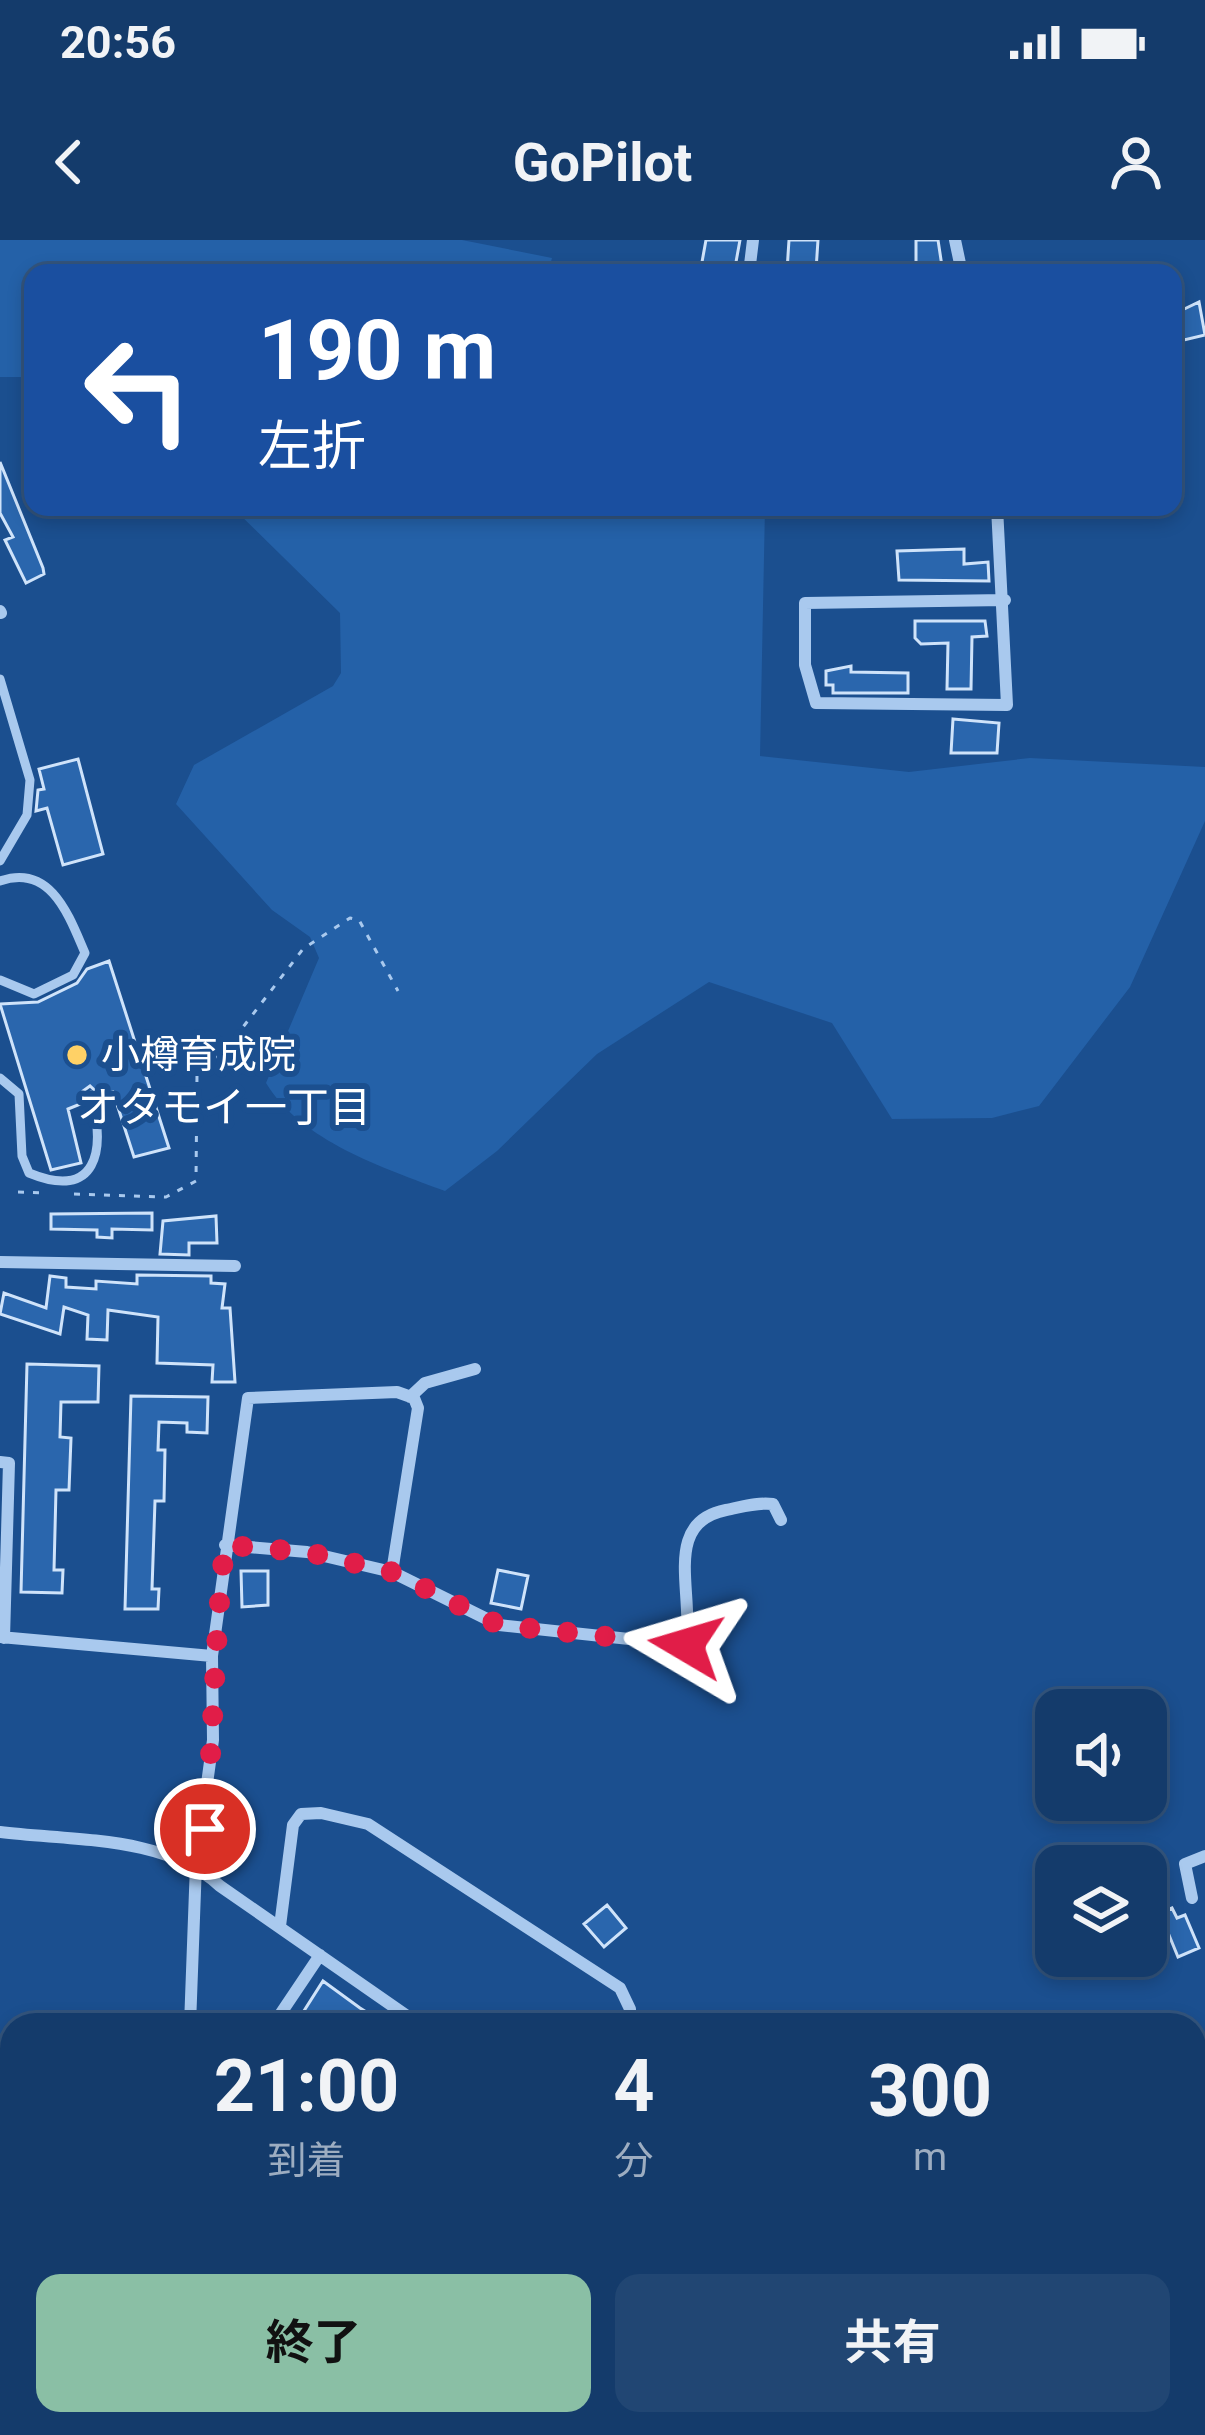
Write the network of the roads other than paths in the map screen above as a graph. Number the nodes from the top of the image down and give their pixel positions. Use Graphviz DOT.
graph roads {
  1 [pos="998,516"];
  2 [pos="1004,600"];
  3 [pos="0,679"];
  4 [pos="0,861"];
  5 [pos="0,881"];
  6 [pos="0,980"];
  7 [pos="0,1078"];
  8 [pos="91,1095"];
  9 [pos="0,1262"];
  10 [pos="235,1266"];
  11 [pos="475,1369"];
  12 [pos="410,1397"];
  13 [pos="0,1462"];
  14 [pos="781,1520"];
  15 [pos="225,1545"];
  16 [pos="392,1572"];
  17 [pos="2,1637"];
  18 [pos="212,1656"];
  19 [pos="0,1832"];
  20 [pos="1205,1856"];
  21 [pos="196,1864"];
  22 [pos="1192,1898"];
  23 [pos="280,1926"];
  24 [pos="320,1955"];
  25 [pos="190,2013"];
  26 [pos="281,2013"];
  27 [pos="392,2013"];
  28 [pos="629,2013"];
  1 -- 2 [label="street"];
  2 -- 2 [label="street"];
  3 -- 4 [label="lane"];
  5 -- 6 [label="lane"];
  7 -- 8 [label="lane"];
  9 -- 10 [label="street"];
  11 -- 12 [label="street"];
  12 -- 15 [label="street"];
  12 -- 16 [label="street"];
  13 -- 17 [label="street"];
  14 -- 16 [label="street"];
  15 -- 16 [label="street"];
  15 -- 18 [label="street"];
  17 -- 18 [label="street"];
  18 -- 21 [label="street"];
  19 -- 21 [label="street"];
  20 -- 22 [label="street"];
  21 -- 23 [label="street"];
  21 -- 25 [label="street"];
  23 -- 24 [label="street"];
  23 -- 28 [label="street"];
  24 -- 26 [label="street"];
  24 -- 27 [label="street"];
}
